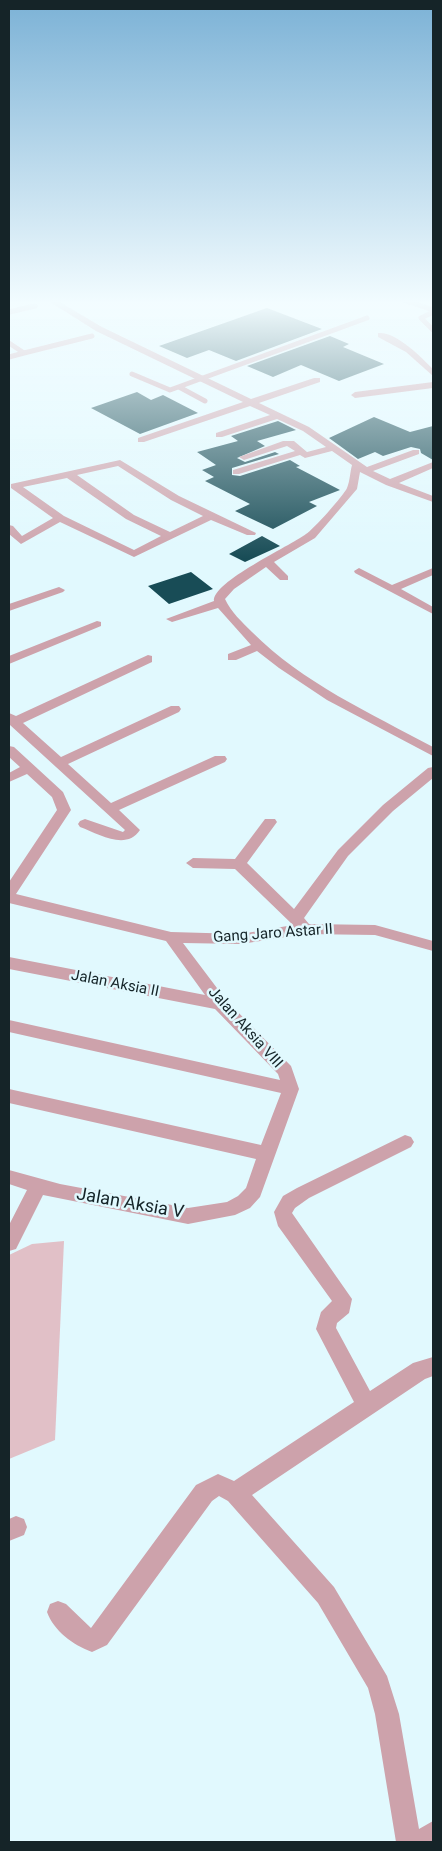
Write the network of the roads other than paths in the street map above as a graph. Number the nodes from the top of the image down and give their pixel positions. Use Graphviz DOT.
graph roads {
  1 [pos="161,386"];
  2 [pos="217,386"];
  3 [pos="298,386"];
  4 [pos="422,386"];
  5 [pos="179,387"];
  6 [pos="355,395"];
  7 [pos="205,401"];
  8 [pos="251,402"];
  9 [pos="280,415"];
  10 [pos="218,436"];
  11 [pos="141,440"];
  12 [pos="333,448"];
  13 [pos="301,452"];
  14 [pos="416,452"];
  15 [pos="244,457"];
  16 [pos="433,465"];
  17 [pos="360,468"];
  18 [pos="236,472"];
  19 [pos="68,474"];
  20 [pos="389,484"];
  21 [pos="433,499"];
  22 [pos="212,516"];
  23 [pos="60,518"];
  24 [pos="9,528"];
  25 [pos="251,533"];
  26 [pos="169,536"];
  27 [pos="267,562"];
  28 [pos="359,570"];
  29 [pos="433,571"];
  30 [pos="284,578"];
  31 [pos="394,588"];
  32 [pos="59,590"];
  33 [pos="221,603"];
  34 [pos="9,608"];
  35 [pos="433,611"];
  36 [pos="172,619"];
  37 [pos="97,624"];
  38 [pos="258,646"];
  39 [pos="232,657"];
  40 [pos="148,659"];
  41 [pos="9,660"];
  42 [pos="175,709"];
  43 [pos="11,719"];
  44 [pos="9,750"];
  45 [pos="433,752"];
  46 [pos="220,759"];
  47 [pos="59,763"];
  48 [pos="28,768"];
  49 [pos="433,771"];
  50 [pos="9,778"];
  51 [pos="109,809"];
  52 [pos="270,822"];
  53 [pos="85,824"];
  54 [pos="193,863"];
  55 [pos="239,864"];
  56 [pos="9,893"];
  57 [pos="9,898"];
  58 [pos="300,924"];
  59 [pos="171,937"];
  60 [pos="433,946"];
  61 [pos="9,963"];
  62 [pos="220,1004"];
  63 [pos="9,1026"];
  64 [pos="291,1089"];
  65 [pos="9,1096"];
  66 [pos="405,1142"];
  67 [pos="260,1153"];
  68 [pos="9,1177"];
  69 [pos="39,1185"];
  70 [pos="9,1243"];
  71 [pos="433,1367"];
  72 [pos="367,1406"];
  73 [pos="236,1493"];
  74 [pos="58,1612"];
  75 [pos="433,1834"];
  76 [pos="409,1842"];
  77 [pos="422,1842"];
  1 -- 5 [label="lane"];
  2 -- 8 [label="street"];
  3 -- 8 [label="street"];
  4 -- 6 [label="street"];
  5 -- 7 [label="lane"];
  8 -- 9 [label="street"];
  8 -- 11 [label="street"];
  9 -- 10 [label="street"];
  9 -- 12 [label="street"];
  12 -- 13 [label="street"];
  12 -- 17 [label="street"];
  13 -- 15 [label="street"];
  13 -- 18 [label="street"];
  14 -- 17 [label="street"];
  16 -- 20 [label="street"];
  17 -- 20 [label="street"];
  17 -- 27 [label="street"];
  19 -- 22 [label="street"];
  19 -- 23 [label="street"];
  19 -- 26 [label="street"];
  20 -- 21 [label="street"];
  22 -- 25 [label="street"];
  22 -- 26 [label="street"];
  23 -- 24 [label="street"];
  23 -- 26 [label="street"];
  27 -- 30 [label="street"];
  27 -- 33 [label="street"];
  28 -- 31 [label="street"];
  29 -- 31 [label="street"];
  31 -- 35 [label="street"];
  32 -- 34 [label="street"];
  33 -- 36 [label="street"];
  33 -- 38 [label="street"];
  37 -- 41 [label="street"];
  38 -- 39 [label="street"];
  38 -- 45 [label="street"];
  40 -- 43 [label="street"];
  42 -- 47 [label="street"];
  43 -- 47 [label="street"];
  44 -- 48 [label="street"];
  46 -- 51 [label="street"];
  47 -- 51 [label="street"];
  48 -- 50 [label="street"];
  48 -- 56 [label="street"];
  49 -- 58 [label="street"];
  51 -- 53 [label="street"];
  52 -- 55 [label="street"];
  54 -- 55 [label="street"];
  55 -- 58 [label="street"];
  57 -- 59 [label="street, Gang Jaro Astar II"];
  58 -- 59 [label="street, Gang Jaro Astar II"];
  58 -- 60 [label="street, Gang Jaro Astar II"];
  59 -- 62 [label="street, Jalan Aksia VIII"];
  61 -- 62 [label="street, Jalan Aksia II"];
  62 -- 64 [label="street, Jalan Aksia VIII"];
  63 -- 64 [label="street"];
  64 -- 67 [label="street"];
  65 -- 67 [label="street"];
  66 -- 72 [label="street"];
  67 -- 69 [label="street, Jalan Aksia V"];
  68 -- 69 [label="street, Jalan Aksia V"];
  69 -- 70 [label="street"];
  71 -- 72 [label="street"];
  72 -- 73 [label="street"];
  73 -- 74 [label="street"];
  73 -- 76 [label="street"];
  75 -- 77 [label="street"];
}
